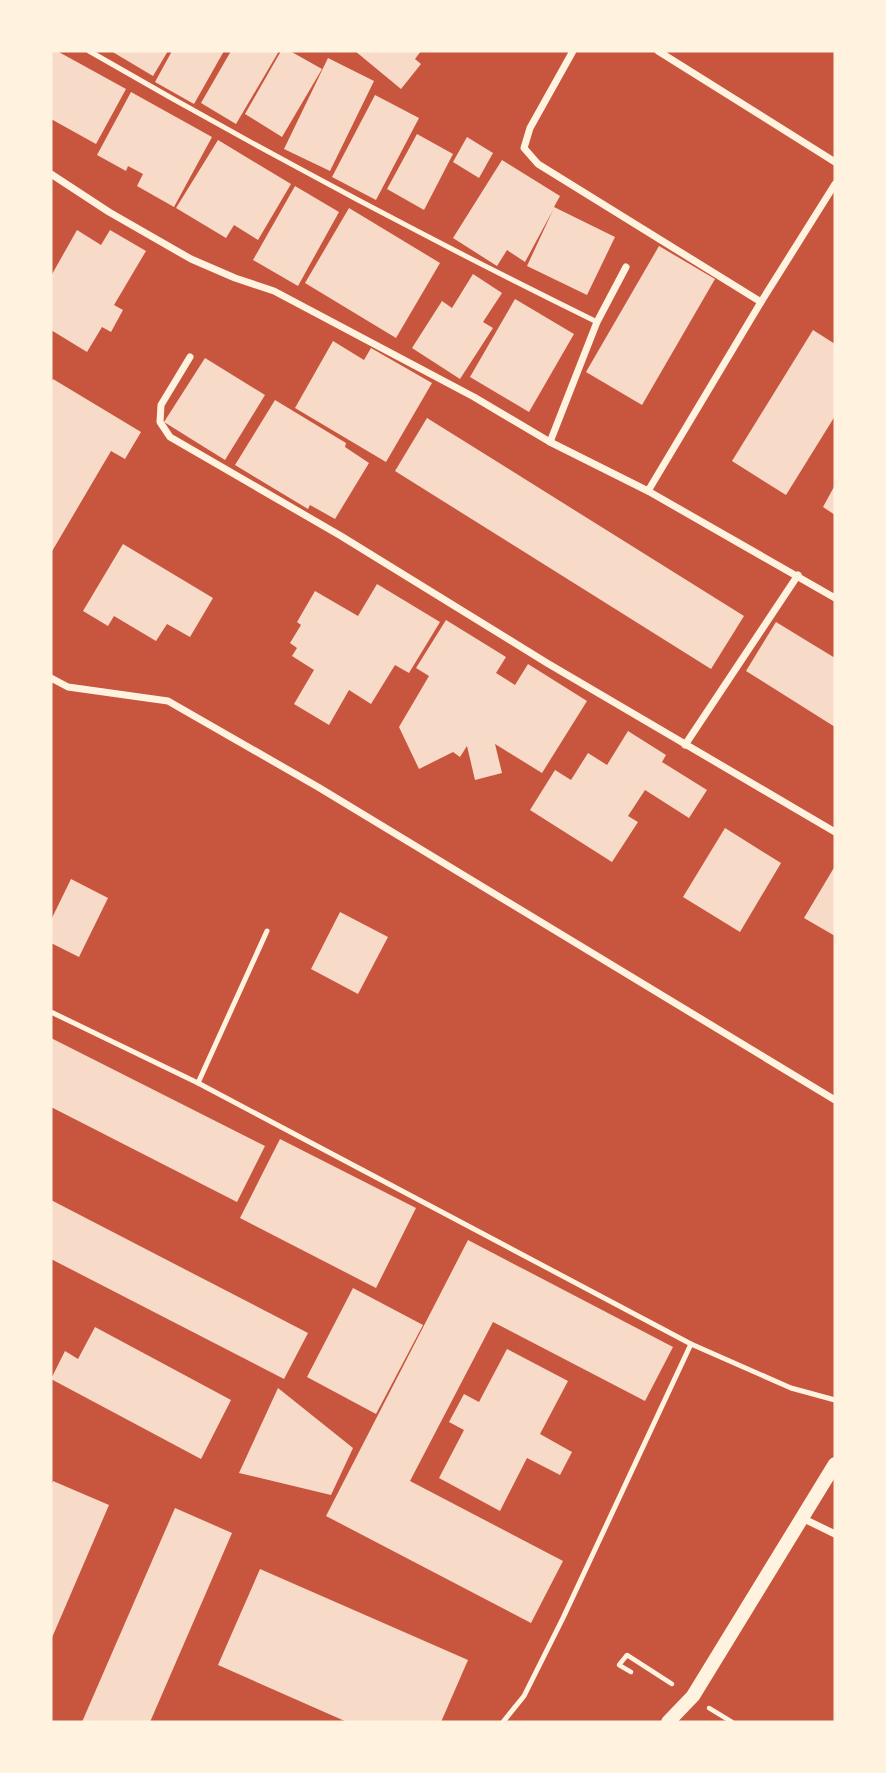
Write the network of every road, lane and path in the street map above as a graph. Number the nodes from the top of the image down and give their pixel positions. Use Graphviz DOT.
graph roads {
  1 [pos="89,51"];
  2 [pos="573,51"];
  3 [pos="658,51"];
  4 [pos="835,162"];
  5 [pos="51,174"];
  6 [pos="835,184"];
  7 [pos="626,267"];
  8 [pos="761,302"];
  9 [pos="597,322"];
  10 [pos="190,357"];
  11 [pos="550,442"];
  12 [pos="648,491"];
  13 [pos="798,575"];
  14 [pos="835,598"];
  15 [pos="51,678"];
  16 [pos="685,745"];
  17 [pos="835,832"];
  18 [pos="267,931"];
  19 [pos="51,1013"];
  20 [pos="198,1083"];
  21 [pos="835,1100"];
  22 [pos="691,1344"];
  23 [pos="835,1400"];
  24 [pos="835,1464"];
  25 [pos="802,1518"];
  26 [pos="835,1534"];
  27 [pos="627,1656"];
  28 [pos="631,1672"];
  29 [pos="716,1713"];
  30 [pos="503,1722"];
  31 [pos="668,1722"];
  32 [pos="732,1722"];
  1 -- 9 [label="lane"];
  2 -- 8 [label="street"];
  3 -- 4 [label="street"];
  5 -- 11 [label="street"];
  6 -- 8 [label="street"];
  7 -- 9 [label="street"];
  8 -- 12 [label="street"];
  9 -- 11 [label="street"];
  10 -- 16 [label="street"];
  11 -- 12 [label="street"];
  12 -- 13 [label="street"];
  13 -- 14 [label="street"];
  13 -- 16 [label="street"];
  15 -- 21 [label="street"];
  16 -- 17 [label="street"];
  18 -- 20 [label="lane"];
  19 -- 20 [label="lane"];
  20 -- 22 [label="lane"];
  22 -- 23 [label="lane"];
  22 -- 30 [label="lane"];
  24 -- 25 [label="main road"];
  25 -- 26 [label="street"];
  25 -- 31 [label="main road"];
  27 -- 28 [label="path"];
  29 -- 32 [label="path"];
}
